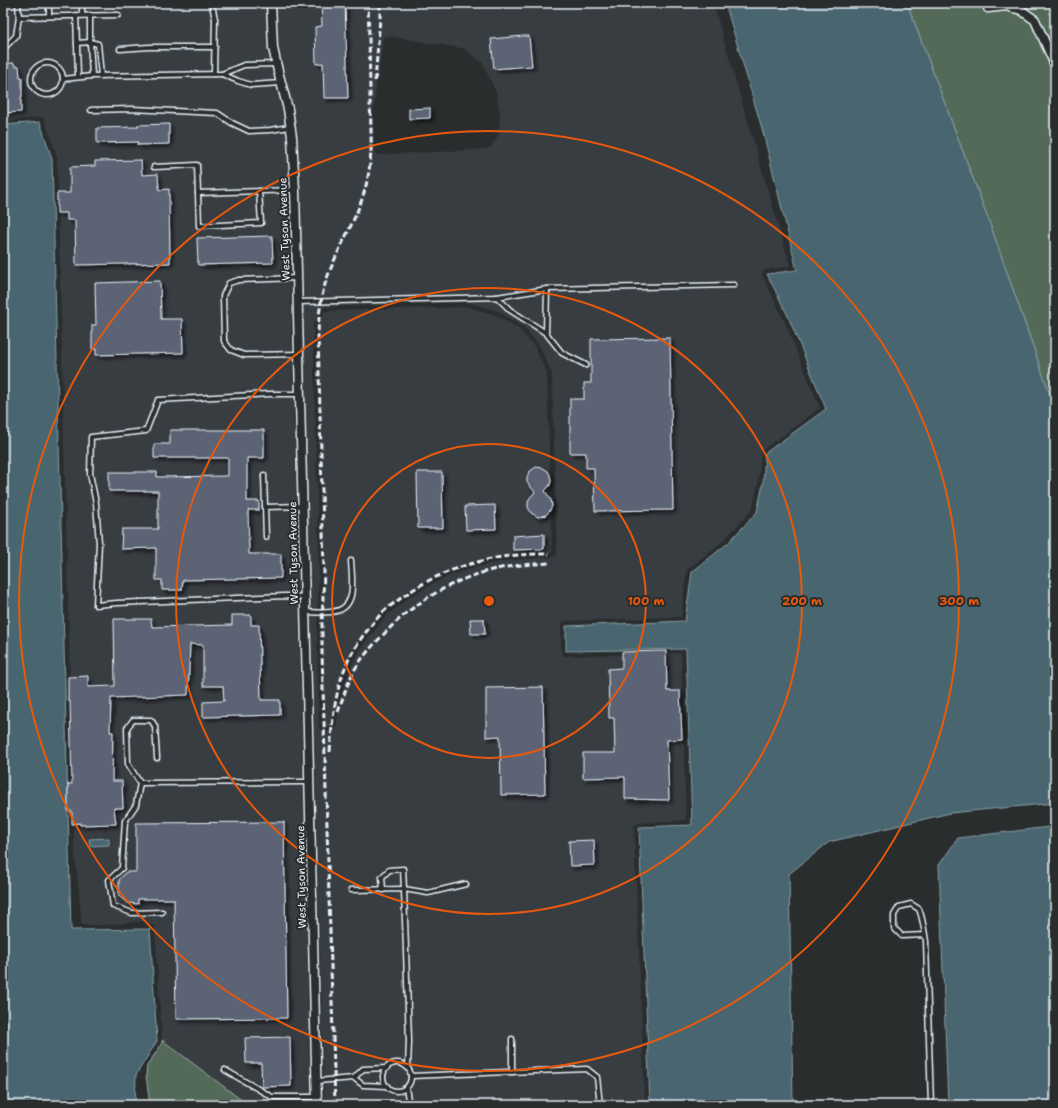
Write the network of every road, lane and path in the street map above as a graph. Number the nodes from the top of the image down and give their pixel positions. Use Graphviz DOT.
graph roads {
  1 [pos="18,3"];
  2 [pos="49,3"];
  3 [pos="82,3"];
  4 [pos="209,3"];
  5 [pos="271,3"];
  6 [pos="988,8"];
  7 [pos="76,15"];
  8 [pos="82,15"];
  9 [pos="118,15"];
  10 [pos="49,16"];
  11 [pos="90,16"];
  12 [pos="19,17"];
  13 [pos="90,42"];
  14 [pos="77,43"];
  15 [pos="3,47"];
  16 [pos="215,47"];
  17 [pos="120,49"];
  18 [pos="276,64"];
  19 [pos="1055,64"];
  20 [pos="214,74"];
  21 [pos="222,74"];
  22 [pos="92,76"];
  23 [pos="101,76"];
  24 [pos="78,77"];
  25 [pos="63,79"];
  26 [pos="281,83"];
  27 [pos="91,110"];
  28 [pos="290,127"];
  29 [pos="154,167"];
  30 [pos="294,190"];
  31 [pos="259,191"];
  32 [pos="198,193"];
  33 [pos="297,278"];
  34 [pos="734,285"];
  35 [pos="547,289"];
  36 [pos="497,297"];
  37 [pos="297,302"];
  38 [pos="546,333"];
  39 [pos="298,354"];
  40 [pos="586,365"];
  41 [pos="300,394"];
  42 [pos="264,475"];
  43 [pos="302,506"];
  44 [pos="265,507"];
  45 [pos="266,537"];
  46 [pos="351,561"];
  47 [pos="305,597"];
  48 [pos="305,612"];
  49 [pos="157,758"];
  50 [pos="309,782"];
  51 [pos="140,783"];
  52 [pos="466,884"];
  53 [pos="404,889"];
  54 [pos="351,890"];
  55 [pos="383,890"];
  56 [pos="162,912"];
  57 [pos="925,936"];
  58 [pos="512,1039"];
  59 [pos="387,1068"];
  60 [pos="408,1068"];
  61 [pos="226,1070"];
  62 [pos="512,1072"];
  63 [pos="411,1076"];
  64 [pos="354,1078"];
  65 [pos="317,1081"];
  66 [pos="387,1086"];
  67 [pos="406,1088"];
  68 [pos="317,1101"];
  69 [pos="409,1105"];
  70 [pos="600,1105"];
  71 [pos="931,1105"];
  1 -- 12 [label="lane"];
  2 -- 10 [label="lane"];
  3 -- 8 [label="lane"];
  4 -- 16 [label="lane"];
  5 -- 18 [label="street, West Tyson Avenue"];
  6 -- 19 [label="street"];
  7 -- 8 [label="lane"];
  7 -- 10 [label="lane"];
  7 -- 14 [label="lane"];
  8 -- 11 [label="lane"];
  9 -- 11 [label="lane"];
  10 -- 12 [label="lane"];
  11 -- 13 [label="lane"];
  12 -- 15 [label="lane"];
  13 -- 14 [label="lane"];
  13 -- 22 [label="lane"];
  13 -- 23 [label="lane"];
  14 -- 24 [label="lane"];
  16 -- 17 [label="lane"];
  16 -- 20 [label="lane"];
  18 -- 21 [label="lane"];
  18 -- 26 [label="street, West Tyson Avenue"];
  20 -- 21 [label="lane"];
  20 -- 23 [label="lane"];
  21 -- 26 [label="lane"];
  22 -- 23 [label="lane"];
  22 -- 24 [label="lane"];
  24 -- 25 [label="lane"];
  25 -- 25 [label="lane"];
  26 -- 28 [label="street, West Tyson Avenue"];
  27 -- 28 [label="lane"];
  28 -- 30 [label="street, West Tyson Avenue"];
  29 -- 32 [label="lane"];
  30 -- 31 [label="lane"];
  30 -- 33 [label="street, West Tyson Avenue"];
  31 -- 32 [label="lane"];
  31 -- 32 [label="lane"];
  33 -- 37 [label="street, West Tyson Avenue"];
  33 -- 39 [label="lane"];
  34 -- 35 [label="lane"];
  35 -- 36 [label="lane"];
  35 -- 38 [label="lane"];
  36 -- 37 [label="lane"];
  36 -- 38 [label="lane"];
  37 -- 39 [label="street, West Tyson Avenue"];
  38 -- 40 [label="lane"];
  39 -- 41 [label="street, West Tyson Avenue"];
  41 -- 43 [label="street, West Tyson Avenue"];
  41 -- 47 [label="lane"];
  42 -- 44 [label="lane"];
  43 -- 44 [label="lane"];
  43 -- 47 [label="street, West Tyson Avenue"];
  44 -- 45 [label="lane"];
  46 -- 48 [label="lane"];
  47 -- 48 [label="street, West Tyson Avenue"];
  48 -- 50 [label="street, West Tyson Avenue"];
  49 -- 51 [label="lane"];
  50 -- 51 [label="lane"];
  50 -- 65 [label="street, West Tyson Avenue"];
  51 -- 56 [label="lane"];
  52 -- 53 [label="lane"];
  53 -- 55 [label="lane"];
  53 -- 55 [label="lane"];
  53 -- 60 [label="lane"];
  54 -- 55 [label="lane"];
  57 -- 57 [label="lane"];
  57 -- 71 [label="lane"];
  58 -- 62 [label="lane"];
  59 -- 60 [label="lane"];
  59 -- 64 [label="lane"];
  59 -- 66 [label="lane"];
  60 -- 63 [label="lane"];
  61 -- 68 [label="lane"];
  62 -- 63 [label="lane"];
  62 -- 70 [label="lane"];
  63 -- 67 [label="lane"];
  64 -- 65 [label="lane"];
  64 -- 66 [label="lane"];
  65 -- 68 [label="street, West Tyson Avenue"];
  66 -- 67 [label="lane"];
  67 -- 69 [label="lane"];
}
